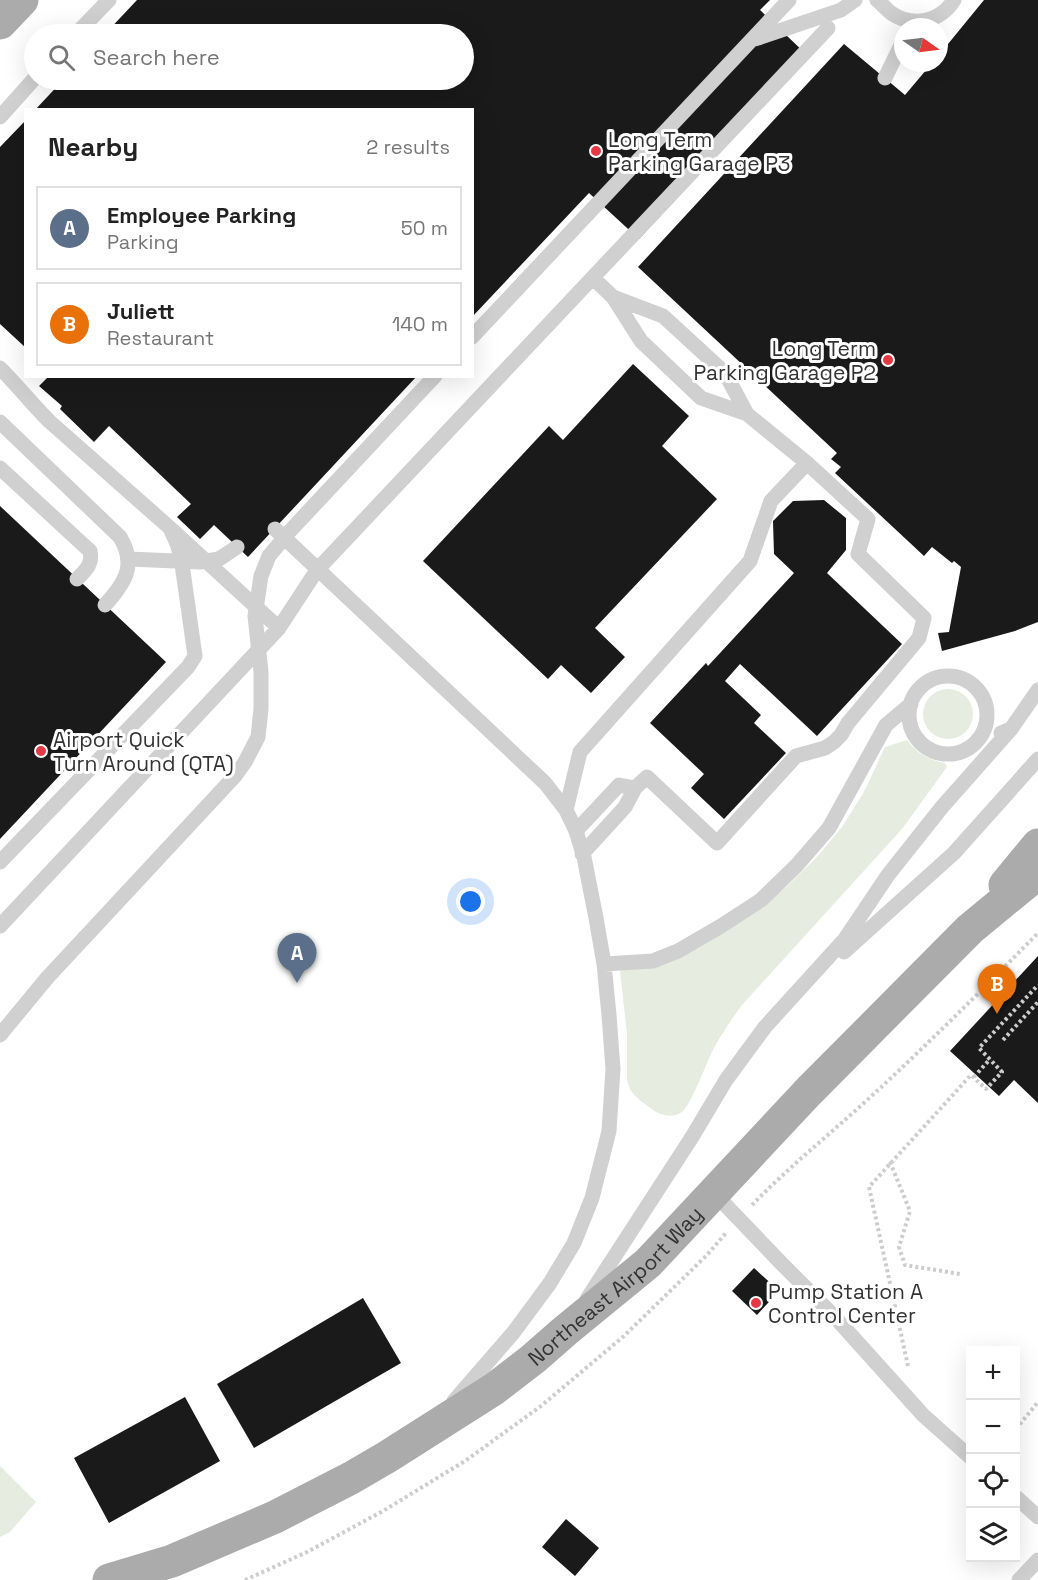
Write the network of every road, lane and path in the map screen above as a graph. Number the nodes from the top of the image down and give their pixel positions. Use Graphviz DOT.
graph roads {
  1 [pos="22,0"];
  2 [pos="109,0"];
  3 [pos="789,0"];
  4 [pos="855,0"];
  5 [pos="877,0"];
  6 [pos="954,0"];
  7 [pos="899,18"];
  8 [pos="934,18"];
  9 [pos="0,23"];
  10 [pos="86,24"];
  11 [pos="828,28"];
  12 [pos="752,39"];
  13 [pos="894,60"];
  14 [pos="885,78"];
  15 [pos="25,90"];
  16 [pos="0,117"];
  17 [pos="593,278"];
  18 [pos="613,297"];
  19 [pos="474,335"];
  20 [pos="0,368"];
  21 [pos="433,378"];
  22 [pos="747,414"];
  23 [pos="0,422"];
  24 [pos="807,463"];
  25 [pos="2,475"];
  26 [pos="170,528"];
  27 [pos="275,529"];
  28 [pos="237,548"];
  29 [pos="128,559"];
  30 [pos="317,570"];
  31 [pos="77,579"];
  32 [pos="105,605"];
  33 [pos="279,628"];
  34 [pos="1038,690"];
  35 [pos="910,704"];
  36 [pos="1011,729"];
  37 [pos="977,742"];
  38 [pos="1038,759"];
  39 [pos="635,788"];
  40 [pos="942,807"];
  41 [pos="567,810"];
  42 [pos="576,831"];
  43 [pos="1038,845"];
  44 [pos="582,854"];
  45 [pos="0,862"];
  46 [pos="1038,873"];
  47 [pos="0,926"];
  48 [pos="970,929"];
  49 [pos="604,964"];
  50 [pos="1038,985"];
  51 [pos="792,998"];
  52 [pos="1038,1002"];
  53 [pos="0,1035"];
  54 [pos="1003,1040"];
  55 [pos="990,1059"];
  56 [pos="974,1077"];
  57 [pos="890,1162"];
  58 [pos="714,1193"];
  59 [pos="960,1274"];
  60 [pos="565,1331"];
  61 [pos="910,1375"];
  62 [pos="1038,1402"];
  63 [pos="1020,1424"];
  64 [pos="428,1430"];
  65 [pos="967,1454"];
  66 [pos="1020,1501"];
  67 [pos="1038,1517"];
  68 [pos="1038,1560"];
  69 [pos="109,1580"];
  70 [pos="1019,1580"];
  1 -- 9 [label="main road"];
  2 -- 10 [label="lane"];
  3 -- 12 [label="lane"];
  4 -- 12 [label="lane"];
  5 -- 6 [label="lane, bridge"];
  5 -- 7 [label="lane, bridge"];
  6 -- 8 [label="lane, bridge"];
  11 -- 17 [label="lane"];
  12 -- 19 [label="lane"];
  13 -- 14 [label="lane"];
  15 -- 16 [label="lane"];
  17 -- 18 [label="lane"];
  17 -- 30 [label="lane"];
  18 -- 22 [label="lane"];
  18 -- 22 [label="lane"];
  20 -- 26 [label="lane"];
  21 -- 53 [label="lane, bridge"];
  22 -- 24 [label="lane"];
  23 -- 29 [label="lane"];
  24 -- 39 [label="lane"];
  24 -- 41 [label="lane"];
  25 -- 31 [label="lane"];
  26 -- 33 [label="lane"];
  26 -- 45 [label="lane"];
  27 -- 30 [label="lane"];
  28 -- 29 [label="lane, bridge"];
  29 -- 32 [label="lane"];
  30 -- 33 [label="lane"];
  30 -- 41 [label="lane"];
  33 -- 47 [label="lane"];
  34 -- 36 [label="lane"];
  35 -- 37 [label="lane"];
  35 -- 37 [label="lane"];
  35 -- 49 [label="lane"];
  36 -- 37 [label="lane"];
  36 -- 40 [label="lane"];
  37 -- 40 [label="lane"];
  38 -- 51 [label="lane"];
  39 -- 42 [label="lane"];
  39 -- 44 [label="lane"];
  40 -- 51 [label="lane"];
  41 -- 42 [label="lane"];
  42 -- 44 [label="lane"];
  43 -- 48 [label="main road"];
  44 -- 49 [label="lane"];
  46 -- 48 [label="main road, Northeast Airport Way"];
  48 -- 58 [label="main road, Northeast Airport Way"];
  49 -- 64 [label="lane"];
  50 -- 55 [label="path"];
  51 -- 60 [label="lane"];
  52 -- 54 [label="path"];
  55 -- 56 [label="path"];
  55 -- 56 [label="path"];
  56 -- 57 [label="path"];
  57 -- 59 [label="path"];
  57 -- 61 [label="path"];
  58 -- 60 [label="main road, Northeast Airport Way"];
  58 -- 65 [label="lane"];
  60 -- 64 [label="main road, Northeast Airport Way"];
  62 -- 63 [label="path"];
  64 -- 69 [label="main road, Northeast Airport Way"];
  66 -- 67 [label="lane"];
  68 -- 70 [label="lane"];
}
